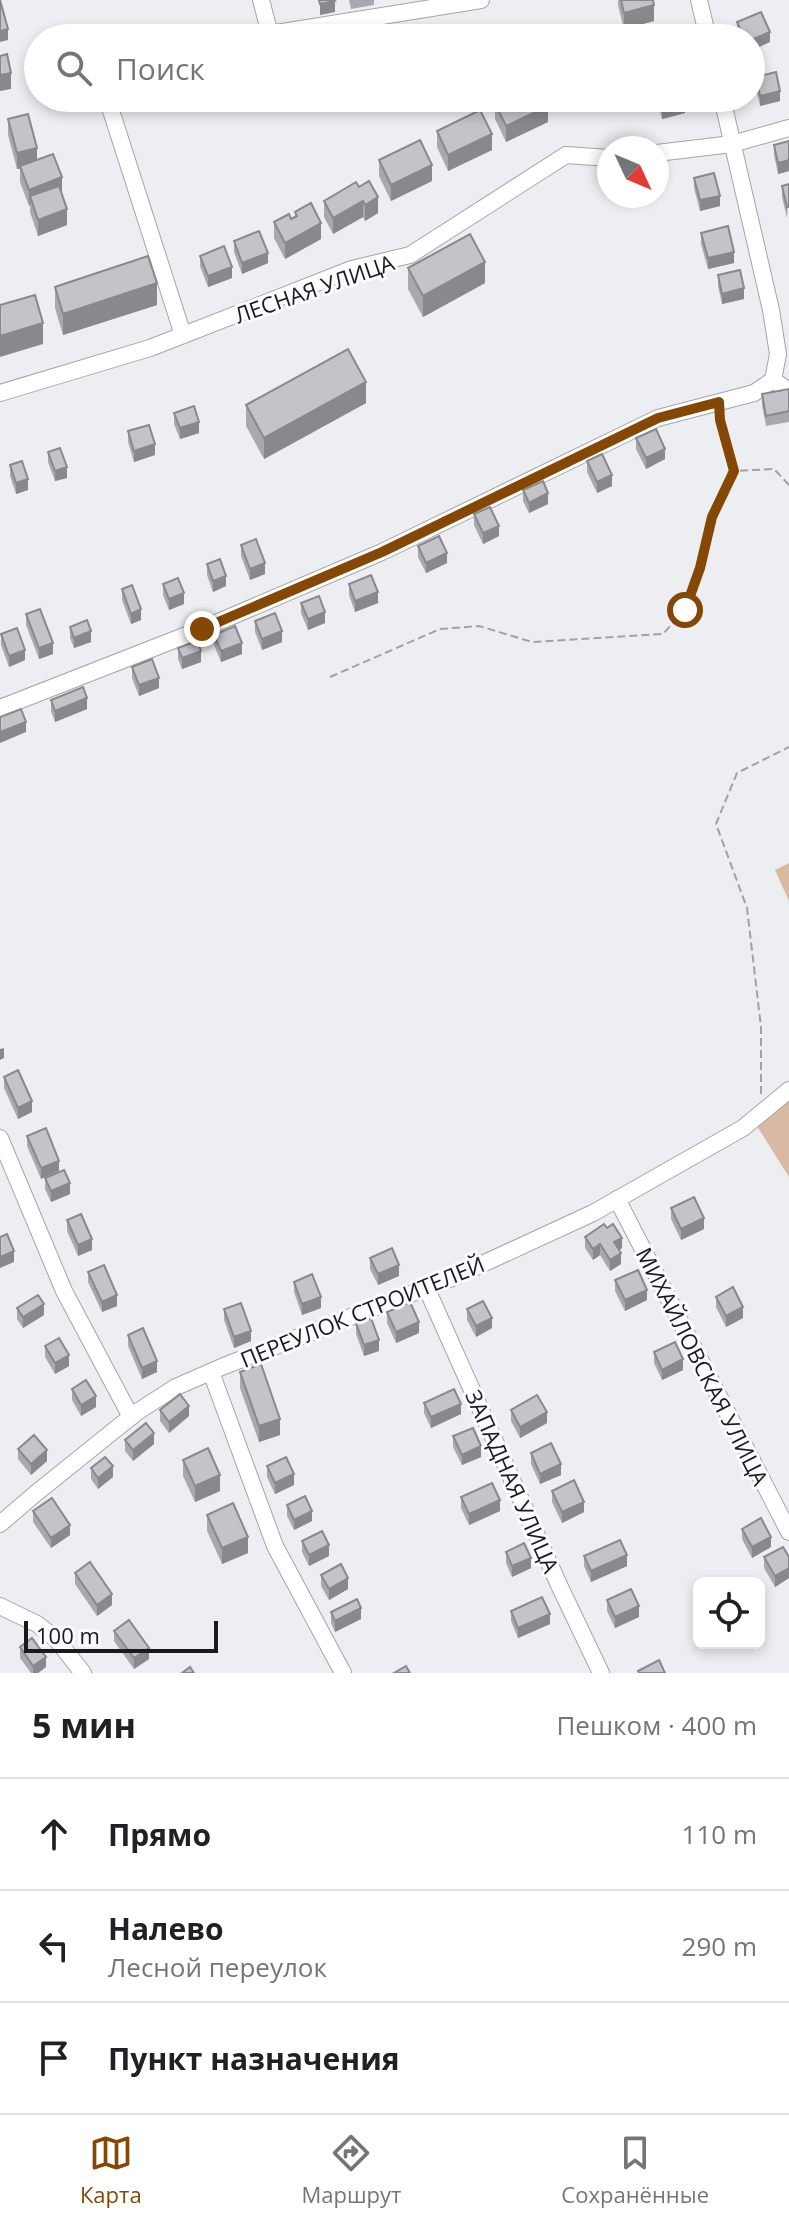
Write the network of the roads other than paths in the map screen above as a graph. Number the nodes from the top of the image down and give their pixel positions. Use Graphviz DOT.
graph roads {
  1 [pos="261,0"];
  2 [pos="481,0"];
  3 [pos="699,0"];
  4 [pos="267,24"];
  5 [pos="332,24"];
  6 [pos="705,24"];
  7 [pos="111,112"];
  8 [pos="725,112"];
  9 [pos="789,128"];
  10 [pos="732,144"];
  11 [pos="669,152"];
  12 [pos="597,157"];
  13 [pos="183,335"];
  14 [pos="773,380"];
  15 [pos="789,391"];
  16 [pos="0,393"];
  17 [pos="0,708"];
  18 [pos="789,1090"];
  19 [pos="0,1138"];
  20 [pos="617,1199"];
  21 [pos="426,1287"];
  22 [pos="211,1372"];
  23 [pos="131,1417"];
  24 [pos="0,1524"];
  25 [pos="789,1532"];
  26 [pos="0,1606"];
  27 [pos="83,1673"];
  28 [pos="343,1673"];
  29 [pos="601,1673"];
  1 -- 4 [label="street"];
  2 -- 5 [label="street"];
  3 -- 6 [label="street"];
  7 -- 13 [label="street"];
  8 -- 10 [label="street"];
  9 -- 10 [label="street"];
  10 -- 11 [label="street"];
  10 -- 14 [label="street"];
  12 -- 13 [label="street, ЛЕСНАЯ УЛИЦА"];
  13 -- 16 [label="street, ЛЕСНАЯ УЛИЦА"];
  14 -- 15 [label="street"];
  14 -- 17 [label="street"];
  18 -- 20 [label="street, ПЕРЕУЛОК СТРОИТЕЛЕЙ"];
  19 -- 23 [label="street"];
  20 -- 21 [label="street, ПЕРЕУЛОК СТРОИТЕЛЕЙ"];
  20 -- 25 [label="street, МИХАЙЛОВСКАЯ УЛИЦА"];
  21 -- 22 [label="street, ПЕРЕУЛОК СТРОИТЕЛЕЙ"];
  21 -- 29 [label="street, ЗАПАДНАЯ УЛИЦА"];
  22 -- 23 [label="street, ПЕРЕУЛОК СТРОИТЕЛЕЙ"];
  22 -- 28 [label="street"];
  23 -- 24 [label="street, ПЕРЕУЛОК СТРОИТЕЛЕЙ"];
  26 -- 27 [label="street"];
}
